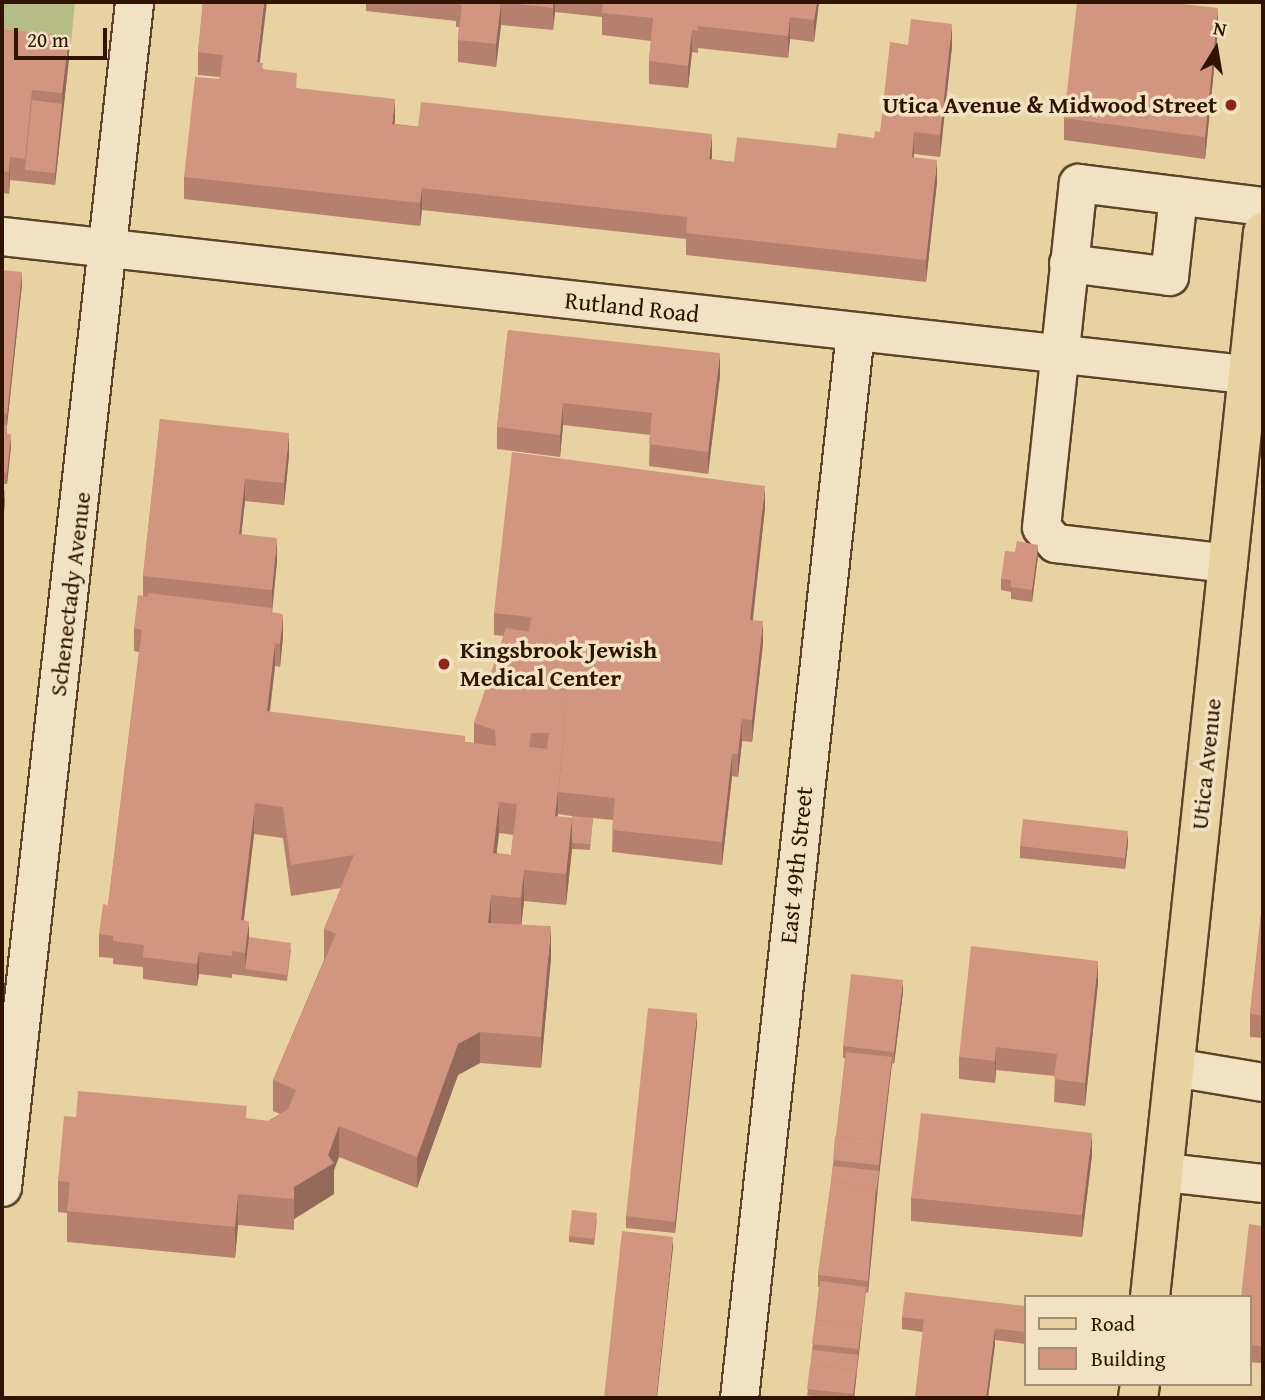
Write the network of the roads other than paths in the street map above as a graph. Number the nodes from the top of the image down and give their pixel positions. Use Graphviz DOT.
graph roads {
  1 [pos="134,2"];
  2 [pos="1178,196"];
  3 [pos="1263,206"];
  4 [pos="1263,232"];
  5 [pos="2,236"];
  6 [pos="109,249"];
  7 [pos="1069,264"];
  8 [pos="855,332"];
  9 [pos="1058,354"];
  10 [pos="1255,375"];
  11 [pos="1228,563"];
  12 [pos="1174,1068"];
  13 [pos="1263,1082"];
  14 [pos="1164,1172"];
  15 [pos="1263,1184"];
  16 [pos="2,1187"];
  17 [pos="1150,1295"];
  18 [pos="738,1398"];
  1 -- 6 [label="street, Schenectady Avenue"];
  2 -- 3 [label="street"];
  2 -- 7 [label="street"];
  2 -- 7 [label="street"];
  4 -- 10 [label="main road, Utica Avenue"];
  5 -- 6 [label="street, Rutland Road"];
  6 -- 8 [label="street, Rutland Road"];
  6 -- 16 [label="street, Schenectady Avenue"];
  7 -- 9 [label="street"];
  8 -- 9 [label="street, Rutland Road"];
  8 -- 18 [label="street, East 49th Street"];
  9 -- 10 [label="street, Rutland Road"];
  9 -- 11 [label="street"];
  10 -- 11 [label="main road, Utica Avenue"];
  11 -- 12 [label="main road, Utica Avenue"];
  12 -- 13 [label="street"];
  12 -- 14 [label="main road, Utica Avenue"];
  14 -- 15 [label="street"];
  14 -- 17 [label="main road, Utica Avenue"];
}
